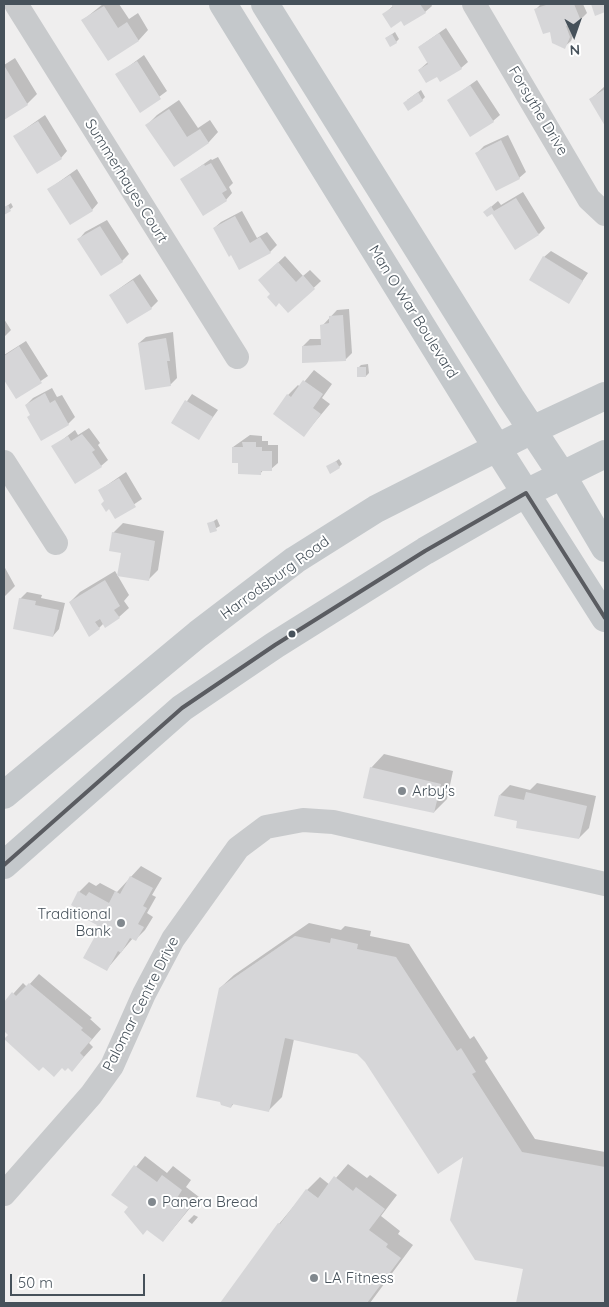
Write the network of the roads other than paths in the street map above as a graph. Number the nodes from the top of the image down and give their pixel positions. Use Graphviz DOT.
graph roads {
  1 [pos="16,4"];
  2 [pos="223,4"];
  3 [pos="265,4"];
  4 [pos="474,4"];
  5 [pos="605,214"];
  6 [pos="237,358"];
  7 [pos="605,396"];
  8 [pos="532,430"];
  9 [pos="496,448"];
  10 [pos="605,454"];
  11 [pos="4,462"];
  12 [pos="562,475"];
  13 [pos="526,493"];
  14 [pos="56,543"];
  15 [pos="605,548"];
  16 [pos="605,618"];
  17 [pos="4,795"];
  18 [pos="4,864"];
  19 [pos="605,884"];
  20 [pos="4,1194"];
  1 -- 6 [label="street, Summerhayes Court"];
  2 -- 9 [label="main road, Man O War Boulevard"];
  3 -- 8 [label="main road"];
  4 -- 5 [label="street, Forsythe Drive"];
  7 -- 8 [label="main road, Harrodsburg Road"];
  8 -- 9 [label="main road, Harrodsburg Road"];
  8 -- 12 [label="main road"];
  9 -- 13 [label="main road, Man O War Boulevard"];
  9 -- 17 [label="main road, Harrodsburg Road"];
  10 -- 12 [label="main road"];
  11 -- 14 [label="street"];
  12 -- 13 [label="main road"];
  12 -- 15 [label="main road"];
  13 -- 16 [label="main road, Man O War Boulevard"];
  13 -- 18 [label="main road"];
  19 -- 20 [label="street, Palomar Centre Drive"];
}
